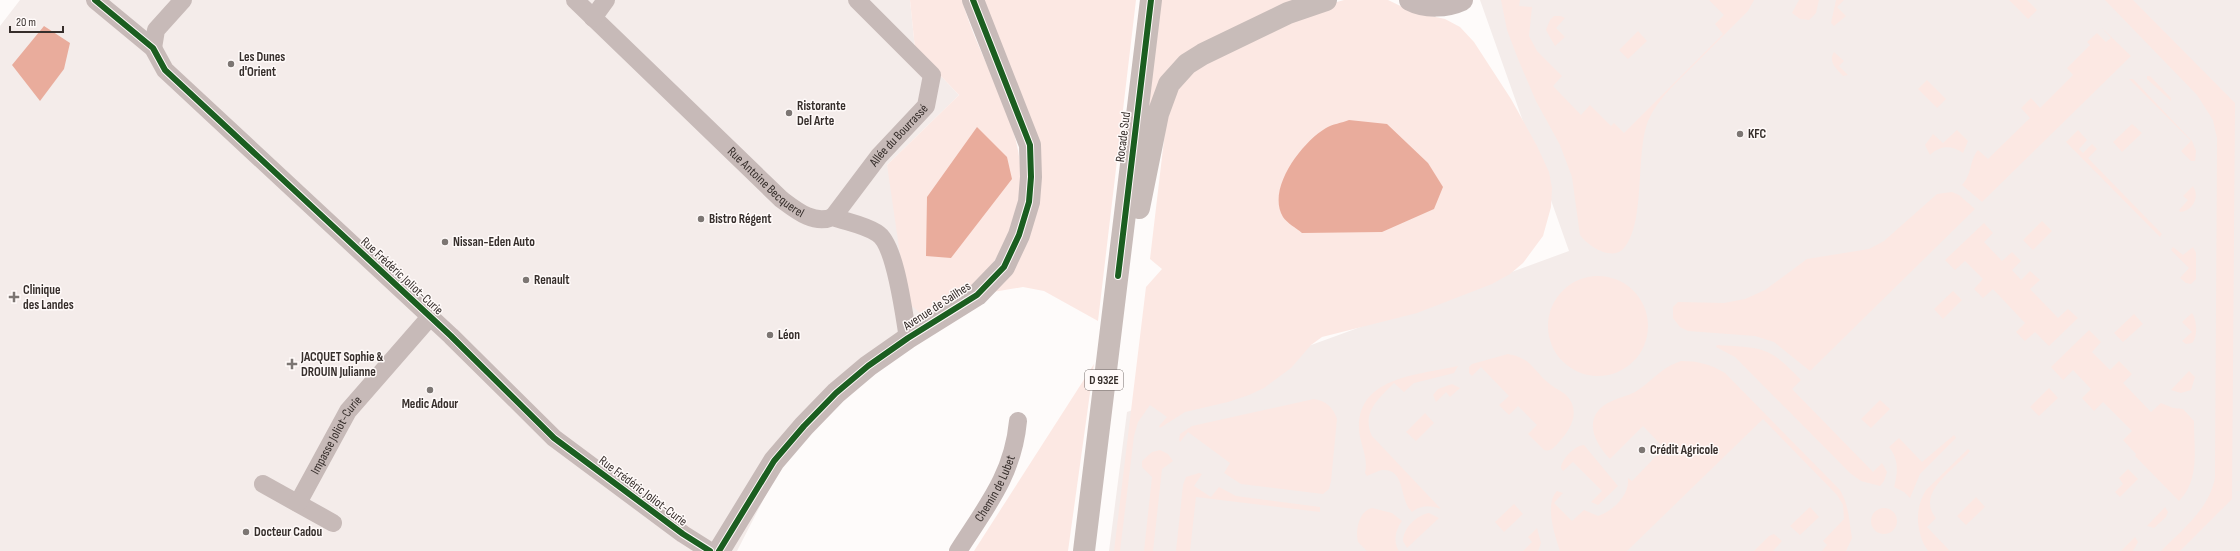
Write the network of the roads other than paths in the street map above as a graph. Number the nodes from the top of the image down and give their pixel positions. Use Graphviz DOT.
graph roads {
  1 [pos="95,0"];
  2 [pos="183,0"];
  3 [pos="575,0"];
  4 [pos="606,0"];
  5 [pos="857,0"];
  6 [pos="1151,0"];
  7 [pos="1326,0"];
  8 [pos="1410,0"];
  9 [pos="1462,0"];
  10 [pos="974,2"];
  11 [pos="593,18"];
  12 [pos="153,48"];
  13 [pos="833,217"];
  14 [pos="1118,276"];
  15 [pos="430,318"];
  16 [pos="908,338"];
  17 [pos="1018,421"];
  18 [pos="263,484"];
  19 [pos="1091,485"];
  20 [pos="298,503"];
  21 [pos="333,523"];
  22 [pos="710,551"];
  23 [pos="719,551"];
  24 [pos="958,551"];
  25 [pos="1079,551"];
  26 [pos="1084,551"];
  1 -- 12 [label="street, Rue Frédéric Joliot-Curie"];
  2 -- 12 [label="street"];
  3 -- 11 [label="street, Rue Antoine Becquerel"];
  4 -- 11 [label="street"];
  5 -- 13 [label="street, Allée du Bourrassé"];
  6 -- 14 [label="main road, Rocade Sud / D 932E"];
  7 -- 14 [label="main road"];
  8 -- 9 [label="street"];
  10 -- 16 [label="street, Avenue de Sailhes"];
  11 -- 13 [label="street, Rue Antoine Becquerel"];
  12 -- 15 [label="street, Rue Frédéric Joliot-Curie"];
  13 -- 16 [label="street, Rue Antoine Becquerel"];
  14 -- 19 [label="main road, Rocade Sud / D 932E"];
  15 -- 20 [label="street, Impasse Joliot-Curie"];
  15 -- 22 [label="street, Rue Frédéric Joliot-Curie"];
  16 -- 23 [label="street, Avenue de Sailhes"];
  17 -- 24 [label="street, Chemin de Lubet"];
  18 -- 20 [label="street"];
  19 -- 25 [label="main road, Rocade Sud / D 932E"];
  19 -- 26 [label="main road, Rocade Sud / D 932E"];
  20 -- 21 [label="street"];
}
